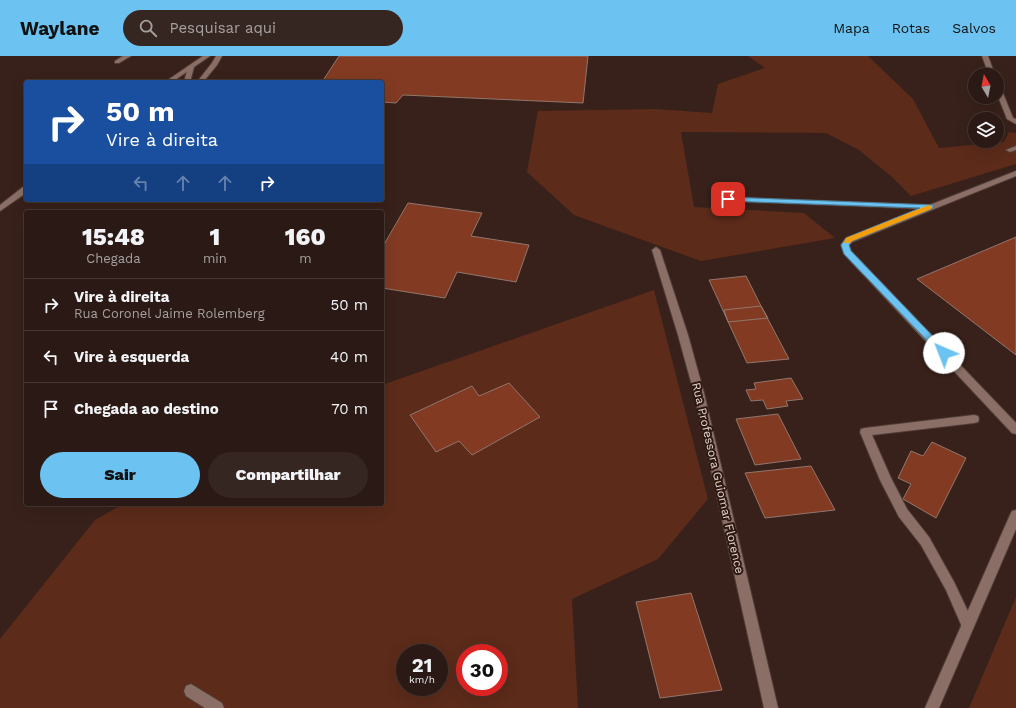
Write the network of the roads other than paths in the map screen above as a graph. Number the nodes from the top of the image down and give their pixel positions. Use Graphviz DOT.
graph roads {
  1 [pos="128,56"];
  2 [pos="207,56"];
  3 [pos="219,56"];
  4 [pos="985,56"];
  5 [pos="117,62"];
  6 [pos="191,67"];
  7 [pos="989,68"];
  8 [pos="171,80"];
  9 [pos="188,80"];
  10 [pos="202,80"];
  11 [pos="1004,104"];
  12 [pos="1016,122"];
  13 [pos="1016,173"];
  14 [pos="24,191"];
  15 [pos="728,199"];
  16 [pos="931,207"];
  17 [pos="0,209"];
  18 [pos="656,250"];
  19 [pos="974,419"];
  20 [pos="1016,430"];
  21 [pos="1016,515"];
  22 [pos="968,624"];
  23 [pos="191,691"];
  24 [pos="216,708"];
  25 [pos="771,708"];
  26 [pos="932,708"];
  1 -- 5 [label="street"];
  2 -- 6 [label="street"];
  3 -- 10 [label="street"];
  4 -- 7 [label="street"];
  6 -- 8 [label="street"];
  6 -- 9 [label="street"];
  11 -- 12 [label="street"];
  13 -- 16 [label="street"];
  14 -- 17 [label="street"];
  15 -- 16 [label="street"];
  16 -- 20 [label="street"];
  18 -- 25 [label="street, Rua Professora Guiomar Florence"];
  19 -- 22 [label="street"];
  21 -- 22 [label="street"];
  22 -- 26 [label="street"];
  23 -- 24 [label="street"];
}
